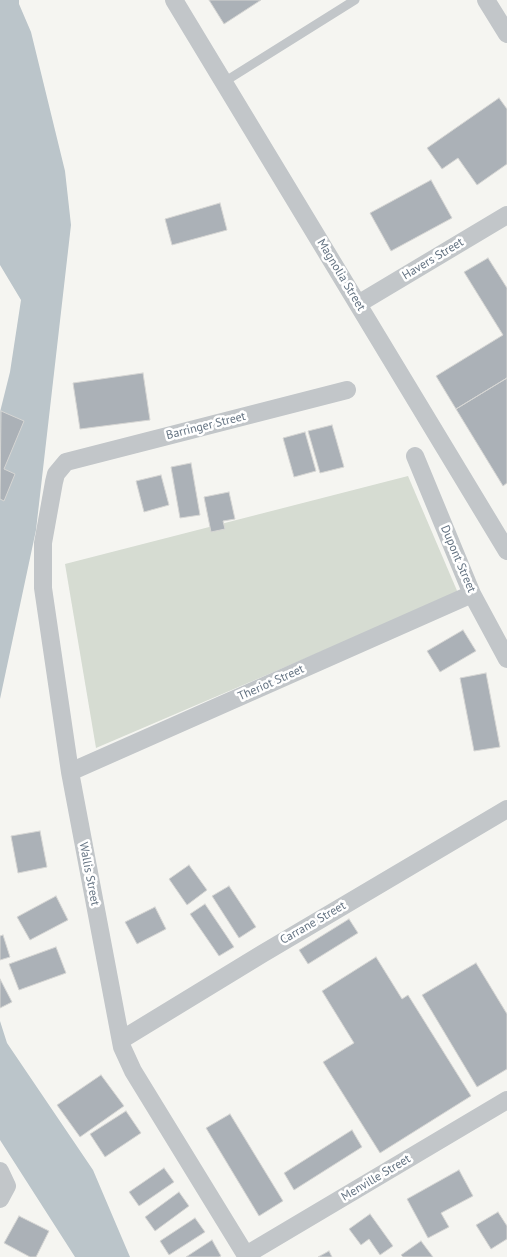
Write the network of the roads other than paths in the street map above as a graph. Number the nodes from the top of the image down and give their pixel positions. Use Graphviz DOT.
graph roads {
  1 [pos="174,0"];
  2 [pos="355,0"];
  3 [pos="486,0"];
  4 [pos="507,34"];
  5 [pos="224,82"];
  6 [pos="507,215"];
  7 [pos="358,304"];
  8 [pos="347,390"];
  9 [pos="415,456"];
  10 [pos="66,462"];
  11 [pos="507,551"];
  12 [pos="472,594"];
  13 [pos="507,659"];
  14 [pos="70,772"];
  15 [pos="507,810"];
  16 [pos="121,1040"];
  17 [pos="507,1100"];
  18 [pos="246,1256"];
  1 -- 5 [label="street, Magnolia Street"];
  2 -- 5 [label="lane"];
  3 -- 4 [label="street"];
  5 -- 7 [label="street, Magnolia Street"];
  6 -- 7 [label="street, Havers Street"];
  7 -- 11 [label="street, Magnolia Street"];
  8 -- 10 [label="street, Barringer Street"];
  9 -- 12 [label="street, Dupont Street"];
  10 -- 14 [label="street, Wallis Street"];
  12 -- 13 [label="street, Dupont Street"];
  12 -- 14 [label="street, Theriot Street"];
  14 -- 16 [label="street, Wallis Street"];
  15 -- 16 [label="street, Carrane Street"];
  16 -- 18 [label="street, Wallis Street"];
  17 -- 18 [label="street, Menville Street"];
}
